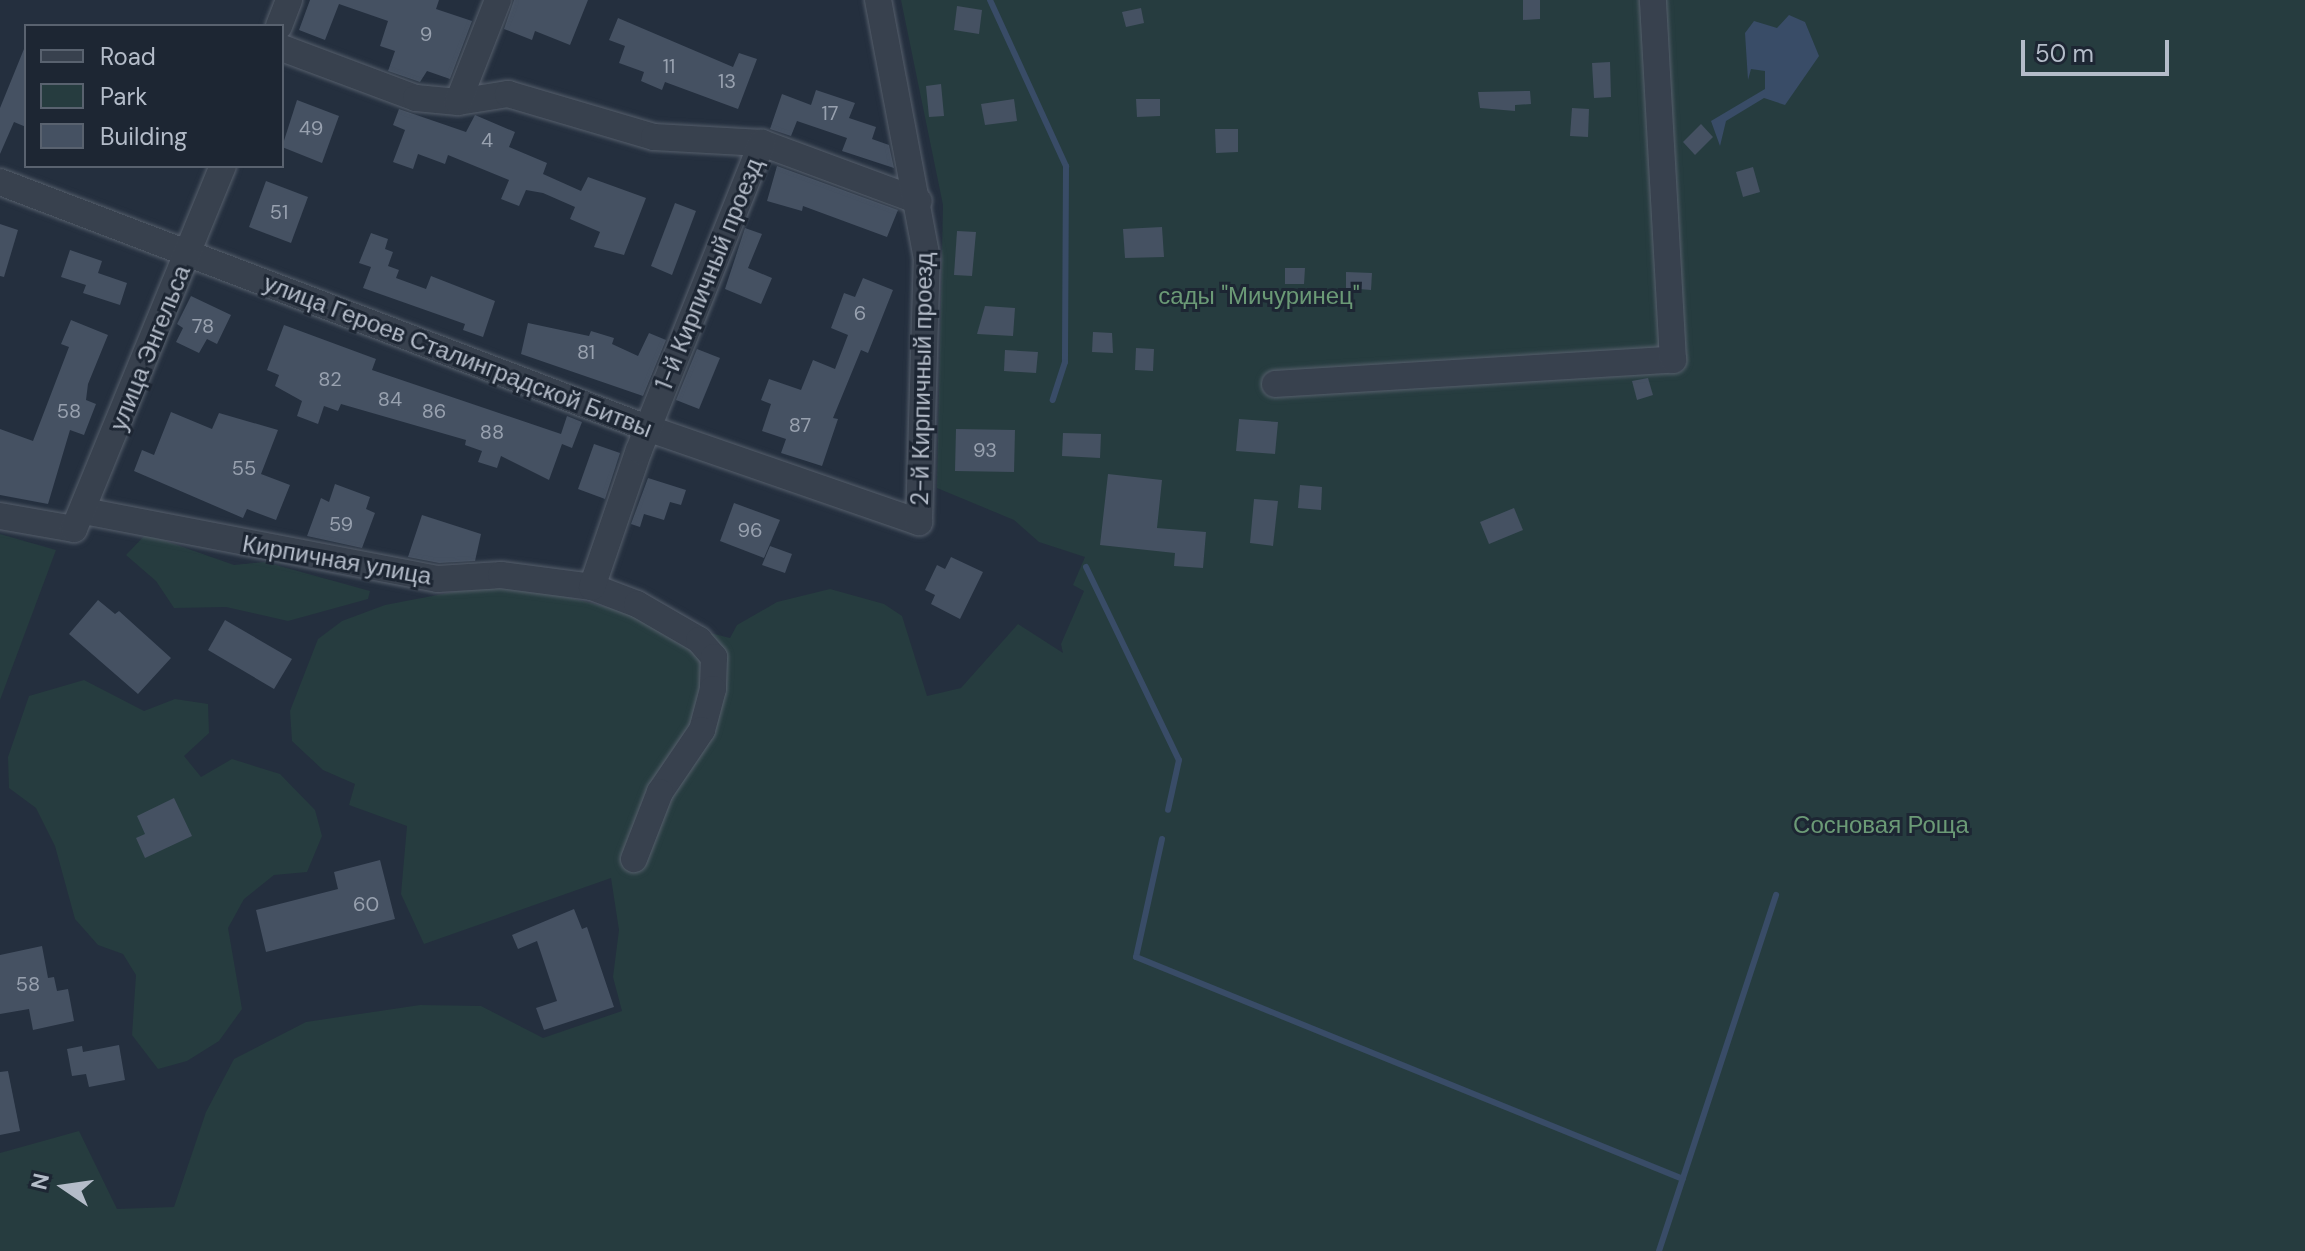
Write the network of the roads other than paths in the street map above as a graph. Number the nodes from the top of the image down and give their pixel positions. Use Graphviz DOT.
graph roads {
  1 [pos="289,0"];
  2 [pos="498,0"];
  3 [pos="878,0"];
  4 [pos="1653,0"];
  5 [pos="280,24"];
  6 [pos="284,49"];
  7 [pos="458,102"];
  8 [pos="762,143"];
  9 [pos="222,168"];
  10 [pos="0,182"];
  11 [pos="919,201"];
  12 [pos="188,254"];
  13 [pos="1275,384"];
  14 [pos="647,428"];
  15 [pos="0,516"];
  16 [pos="79,520"];
  17 [pos="919,522"];
  18 [pos="592,587"];
  19 [pos="634,859"];
  1 -- 5 [label="street"];
  2 -- 7 [label="street"];
  3 -- 11 [label="street, 2-й Кирпичный проезд"];
  4 -- 13 [label="street"];
  6 -- 7 [label="street"];
  7 -- 8 [label="street"];
  8 -- 11 [label="street"];
  8 -- 14 [label="street, 1-й Кирпичный проезд"];
  9 -- 12 [label="street, улица Энгельса"];
  10 -- 12 [label="street, улица Героев Сталинградской Битвы"];
  11 -- 17 [label="street, 2-й Кирпичный проезд"];
  12 -- 14 [label="street, улица Героев Сталинградской Битвы"];
  12 -- 16 [label="street, улица Энгельса"];
  14 -- 17 [label="street, улица Героев Сталинградской Битвы"];
  14 -- 18 [label="street, 1-й Кирпичный проезд"];
  15 -- 16 [label="street, Кирпичная улица"];
  16 -- 18 [label="street, Кирпичная улица"];
  18 -- 19 [label="street, Кирпичная улица"];
}
